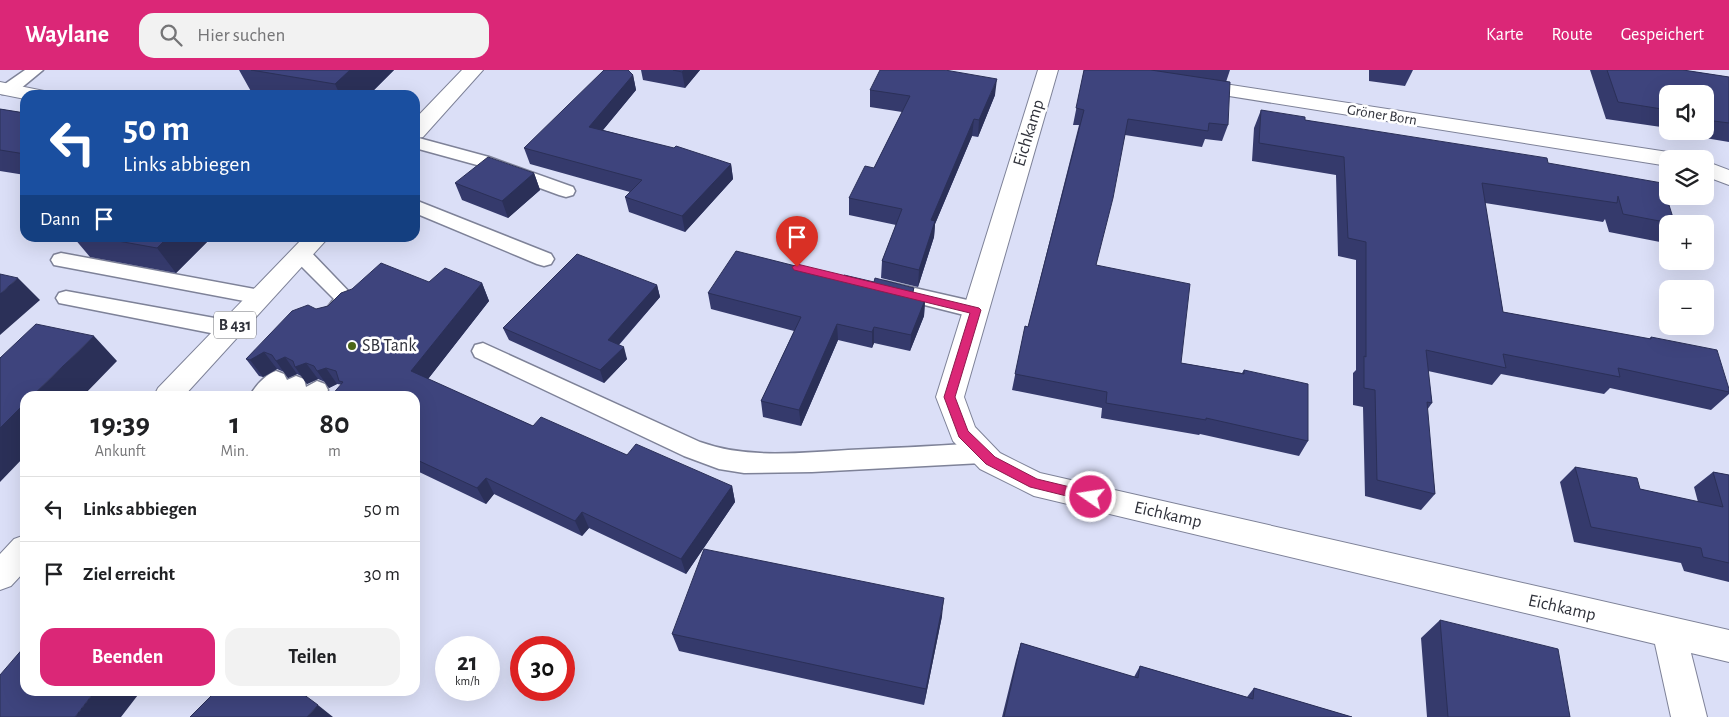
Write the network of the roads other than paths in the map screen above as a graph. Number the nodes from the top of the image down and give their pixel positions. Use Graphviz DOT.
graph roads {
  1 [pos="35,70"];
  2 [pos="473,70"];
  3 [pos="1048,70"];
  4 [pos="1174,82"];
  5 [pos="4,89"];
  6 [pos="20,92"];
  7 [pos="420,127"];
  8 [pos="420,143"];
  9 [pos="1659,158"];
  10 [pos="1714,172"];
  11 [pos="1729,178"];
  12 [pos="566,191"];
  13 [pos="420,208"];
  14 [pos="309,246"];
  15 [pos="544,259"];
  16 [pos="61,260"];
  17 [pos="863,283"];
  18 [pos="260,297"];
  19 [pos="66,298"];
  20 [pos="976,310"];
  21 [pos="329,318"];
  22 [pos="231,329"];
  23 [pos="484,351"];
  24 [pos="173,391"];
  25 [pos="982,453"];
  26 [pos="20,555"];
  27 [pos="0,576"];
  28 [pos="1669,632"];
  29 [pos="1729,646"];
  30 [pos="1689,717"];
  1 -- 5 [label="lane"];
  2 -- 7 [label="street"];
  3 -- 20 [label="street, Eichkamp"];
  4 -- 9 [label="street, Gröner Born"];
  5 -- 6 [label="street"];
  8 -- 12 [label="lane"];
  10 -- 11 [label="street"];
  13 -- 15 [label="lane"];
  14 -- 18 [label="street, B 431"];
  14 -- 21 [label="lane"];
  16 -- 18 [label="lane"];
  17 -- 20 [label="lane"];
  18 -- 22 [label="street, B 431"];
  19 -- 22 [label="lane"];
  20 -- 25 [label="street, Eichkamp"];
  22 -- 24 [label="street, B 431"];
  23 -- 25 [label="lane"];
  25 -- 28 [label="street, Eichkamp"];
  26 -- 27 [label="street"];
  28 -- 29 [label="street, Eichkamp"];
  28 -- 30 [label="street"];
}
